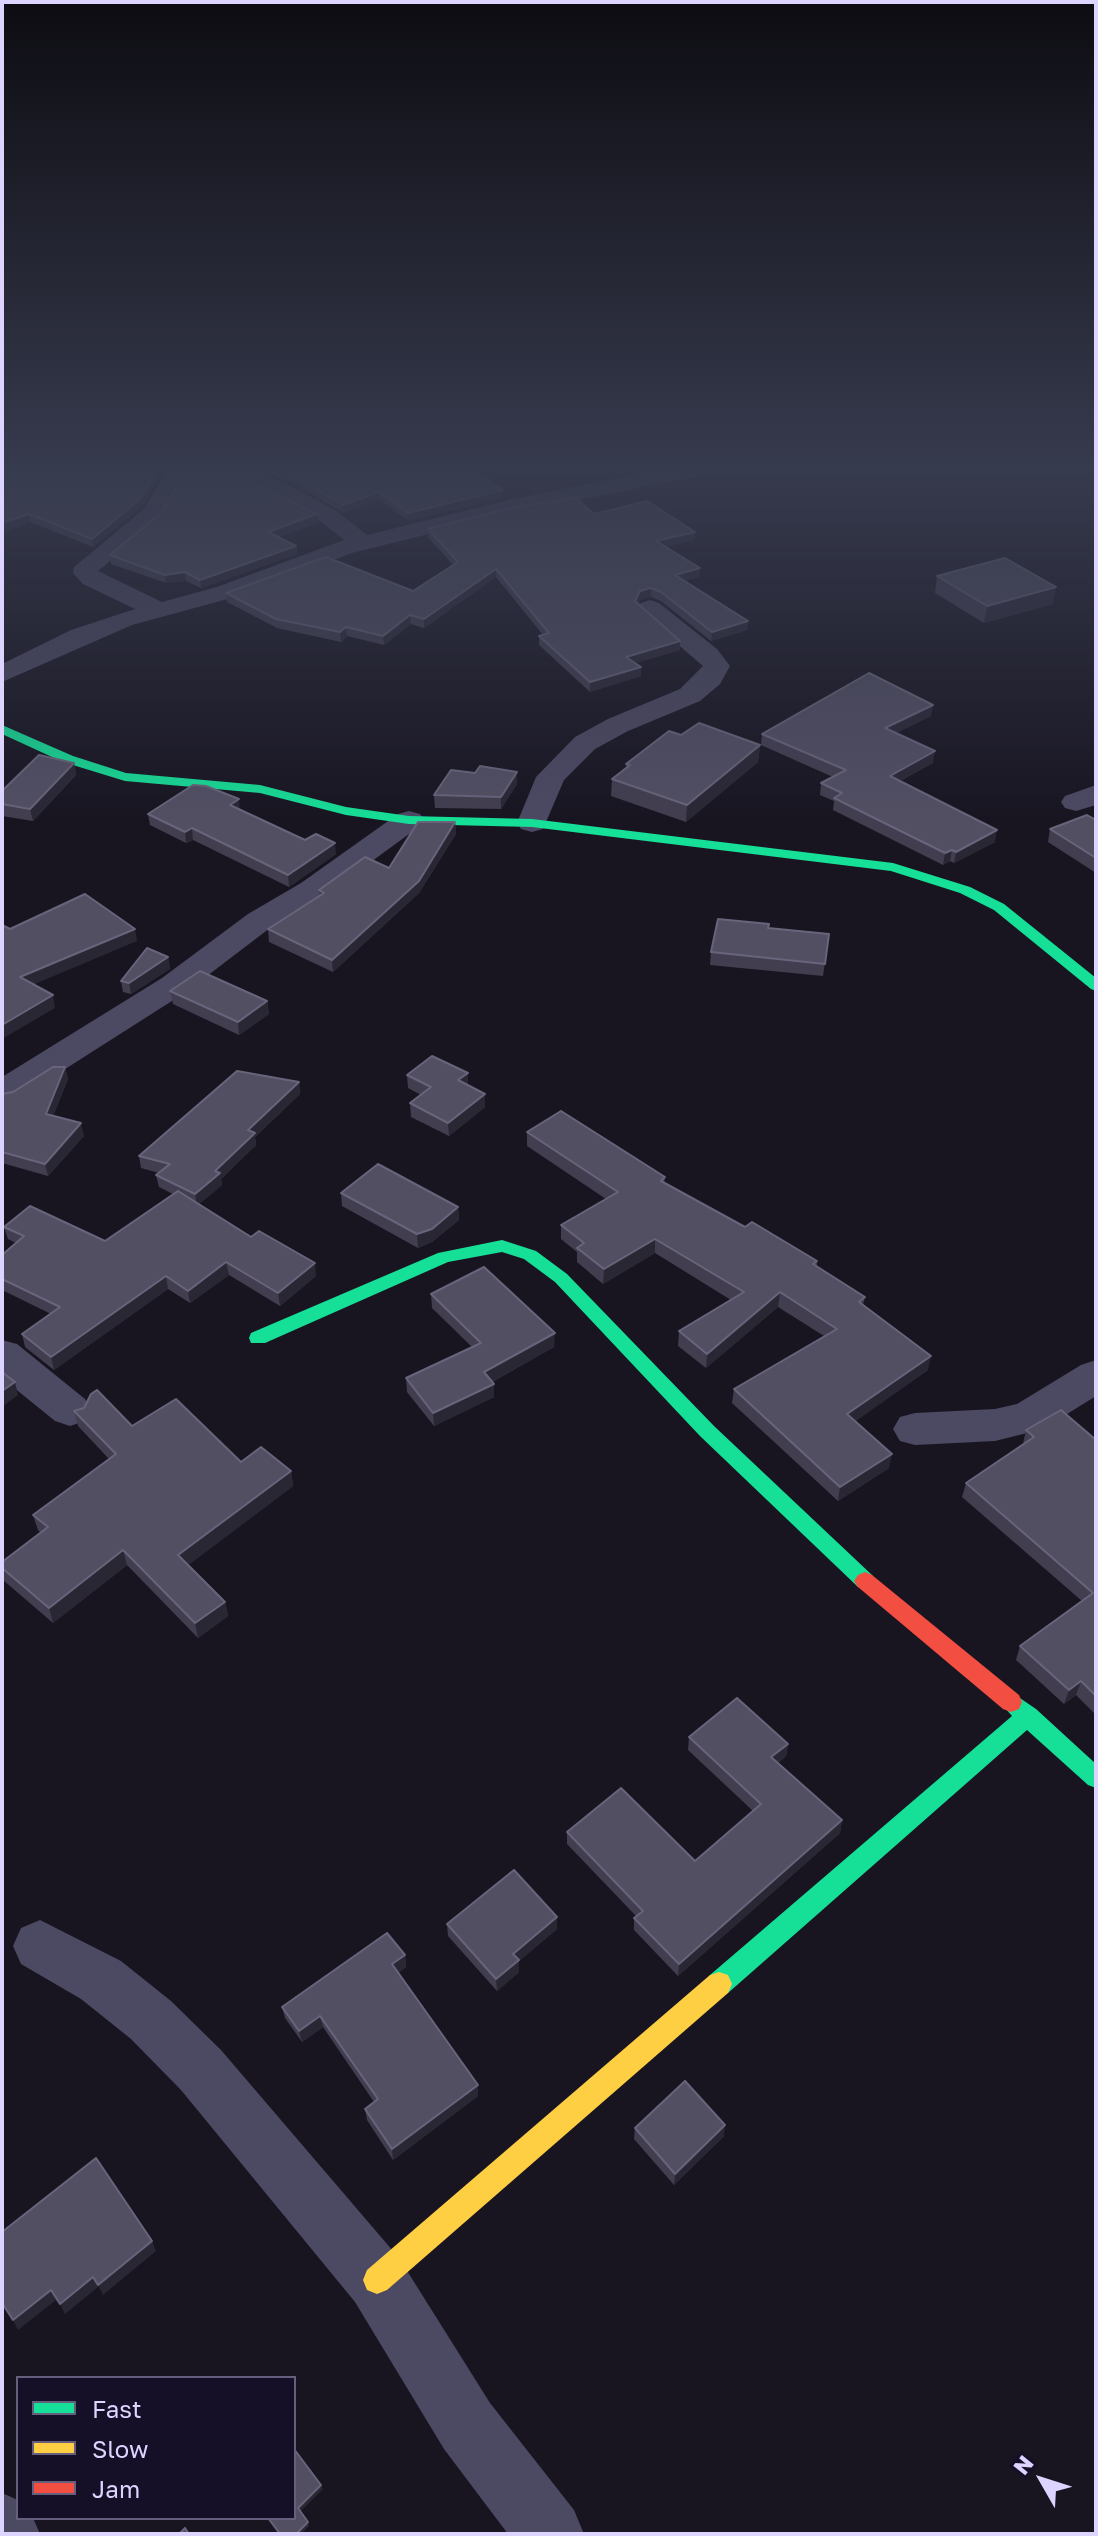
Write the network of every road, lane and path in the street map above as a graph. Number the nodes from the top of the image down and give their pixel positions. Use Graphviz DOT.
graph roads {
  1 [pos="110,587"];
  2 [pos="238,587"];
  3 [pos="650,608"];
  4 [pos="157,609"];
  5 [pos="2,674"];
  6 [pos="2,729"];
  7 [pos="409,820"];
  8 [pos="532,823"];
  9 [pos="1094,981"];
  10 [pos="2,1093"];
  11 [pos="258,1338"];
  12 [pos="2,1355"];
  13 [pos="1096,1376"];
  14 [pos="70,1410"];
  15 [pos="915,1429"];
  16 [pos="1028,1716"];
  17 [pos="1096,1778"];
  18 [pos="40,1946"];
  19 [pos="377,2280"];
  20 [pos="2,2527"];
  21 [pos="6,2534"];
  22 [pos="550,2534"];
  1 -- 4 [label="street"];
  2 -- 4 [label="street"];
  3 -- 8 [label="street"];
  4 -- 5 [label="street"];
  6 -- 7 [label="street"];
  7 -- 8 [label="street"];
  7 -- 10 [label="street"];
  8 -- 9 [label="street"];
  11 -- 16 [label="street"];
  12 -- 14 [label="street"];
  13 -- 15 [label="street"];
  16 -- 17 [label="street"];
  16 -- 19 [label="street"];
  18 -- 19 [label="street"];
  19 -- 22 [label="street"];
  20 -- 21 [label="street"];
}
